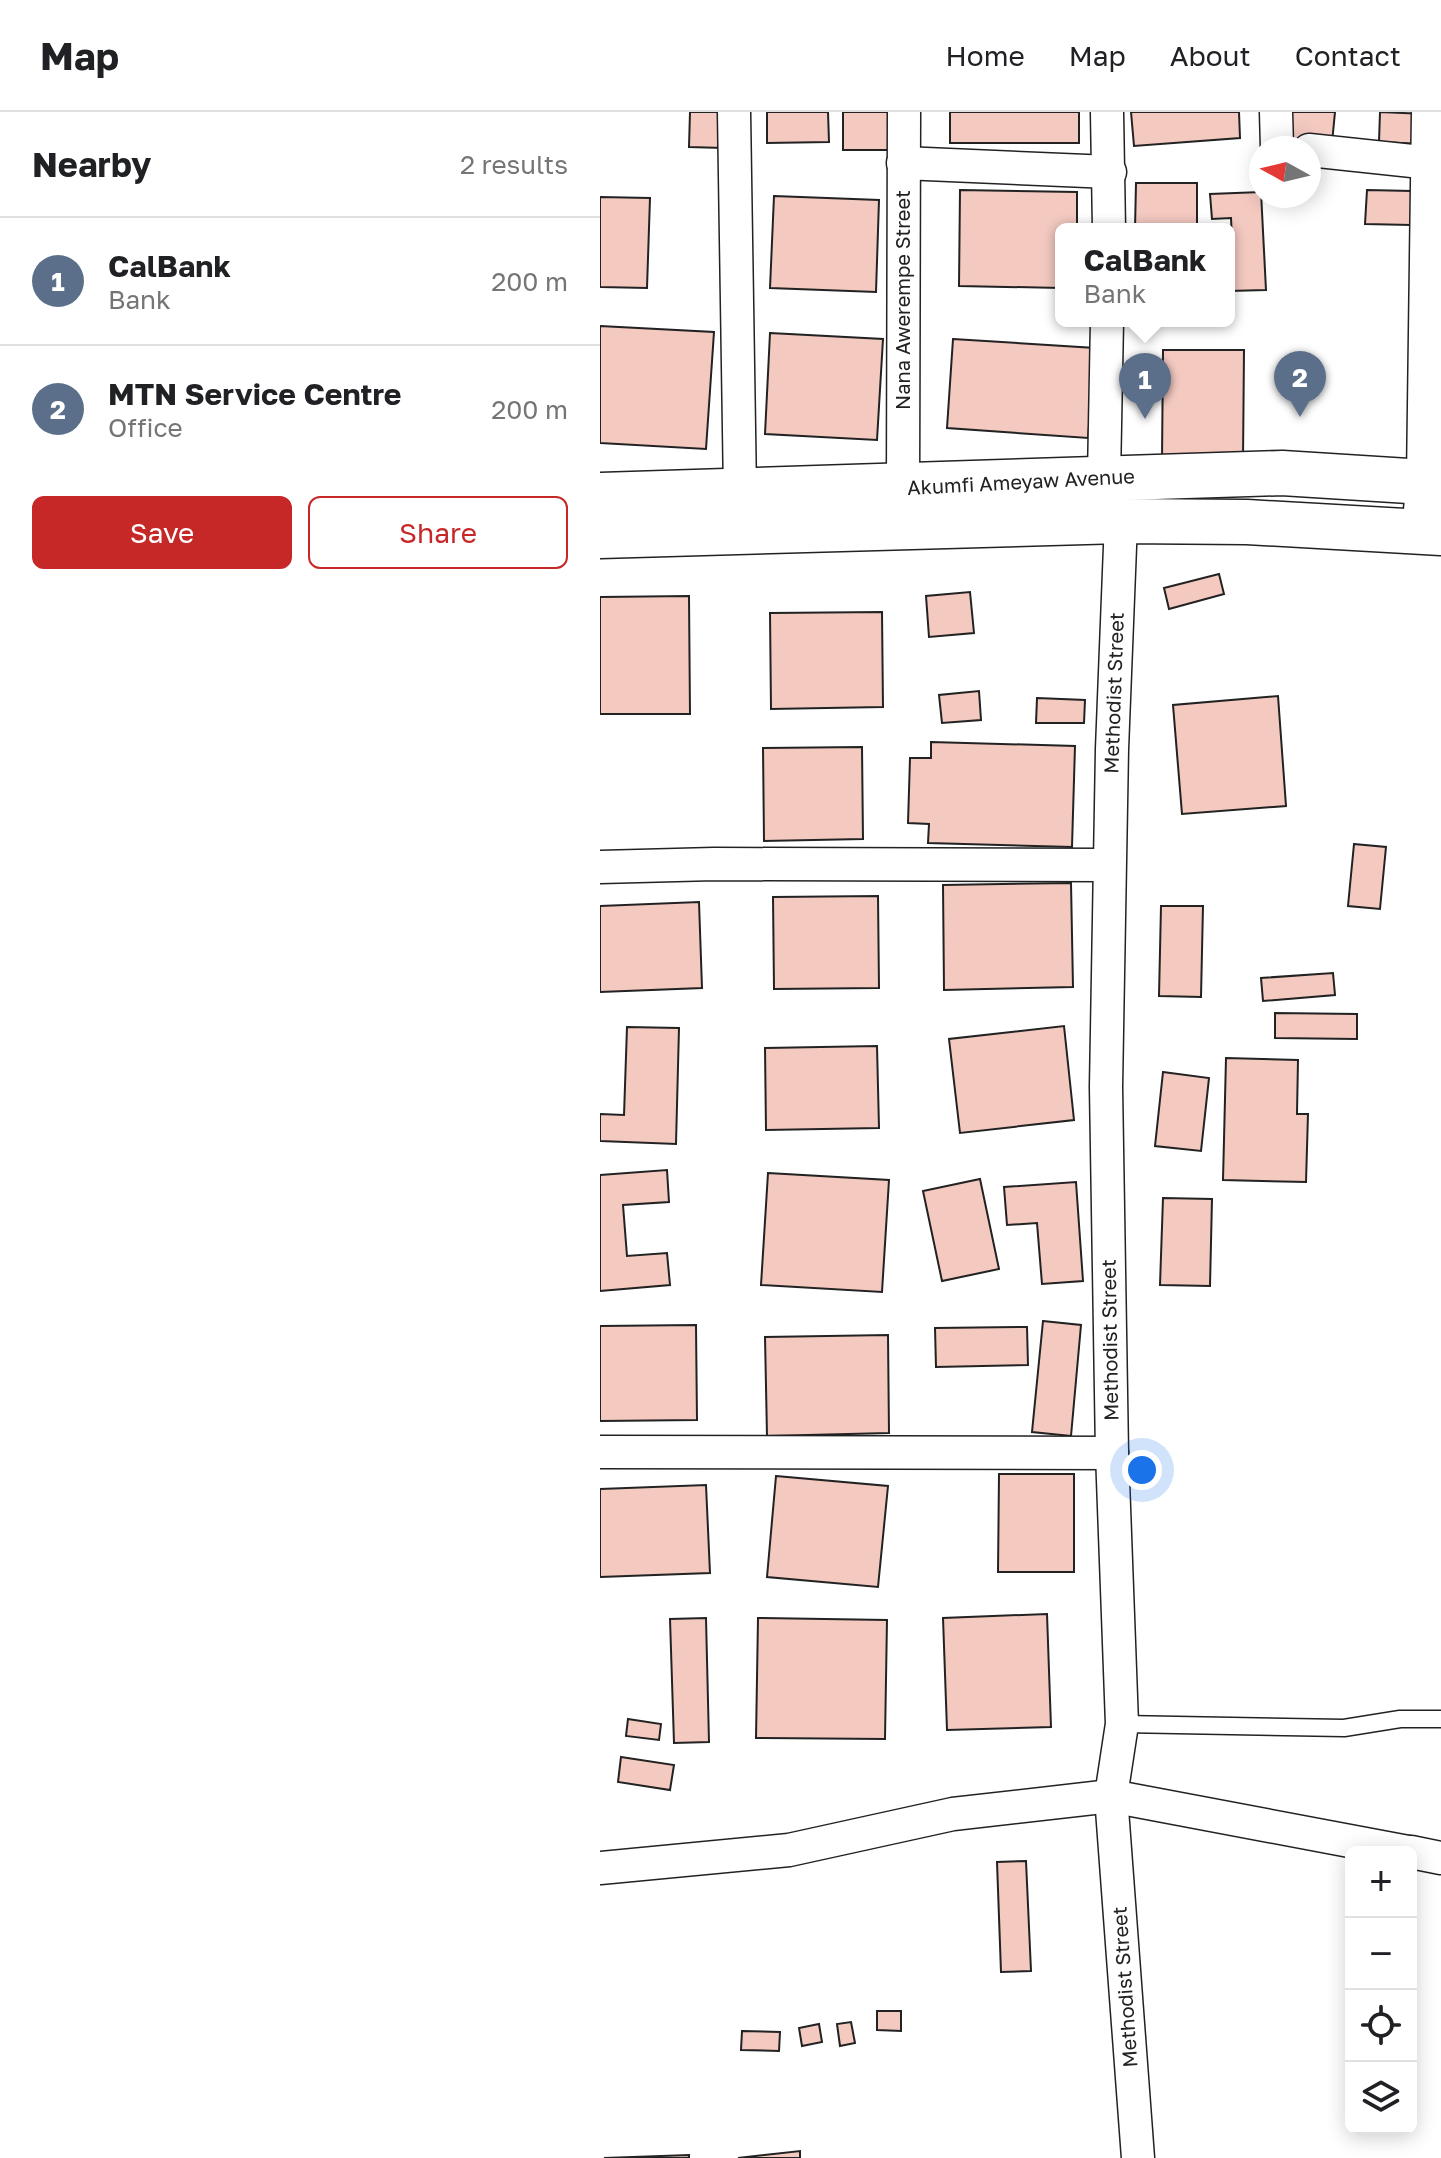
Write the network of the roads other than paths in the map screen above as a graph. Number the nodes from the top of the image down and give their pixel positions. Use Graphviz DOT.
graph roads {
  1 [pos="734,112"];
  2 [pos="904,112"];
  3 [pos="1107,112"];
  4 [pos="1276,112"];
  5 [pos="1432,112"];
  6 [pos="1277,136"];
  7 [pos="1321,151"];
  8 [pos="903,163"];
  9 [pos="1431,163"];
  10 [pos="1110,172"];
  11 [pos="1109,223"];
  12 [pos="1107,327"];
  13 [pos="1104,477"];
  14 [pos="1434,482"];
  15 [pos="903,487"];
  16 [pos="740,492"];
  17 [pos="600,495"];
  18 [pos="1121,521"];
  19 [pos="1432,531"];
  20 [pos="600,536"];
  21 [pos="1109,865"];
  22 [pos="600,867"];
  23 [pos="600,1452"];
  24 [pos="1112,1453"];
  25 [pos="1441,1719"];
  26 [pos="1122,1724"];
  27 [pos="1111,1796"];
  28 [pos="1378,1846"];
  29 [pos="1417,1853"];
  30 [pos="1441,1858"];
  31 [pos="600,1868"];
  32 [pos="1138,2158"];
  1 -- 16 [label="street"];
  2 -- 8 [label="street, Nana Awerempe Street"];
  3 -- 10 [label="street"];
  4 -- 6 [label="street"];
  5 -- 9 [label="street"];
  7 -- 9 [label="street"];
  8 -- 10 [label="street"];
  8 -- 15 [label="street, Nana Awerempe Street"];
  9 -- 14 [label="street"];
  10 -- 11 [label="street"];
  12 -- 13 [label="street"];
  13 -- 14 [label="highway, Akumfi Ameyaw Avenue"];
  13 -- 15 [label="highway, Akumfi Ameyaw Avenue"];
  14 -- 19 [label="street"];
  15 -- 16 [label="highway, Akumfi Ameyaw Avenue"];
  16 -- 17 [label="highway, Akumfi Ameyaw Avenue"];
  18 -- 19 [label="highway, Akumfi Ameyaw Avenue"];
  18 -- 20 [label="highway, Akumfi Ameyaw Avenue"];
  18 -- 21 [label="street, Methodist Street"];
  21 -- 22 [label="street"];
  21 -- 24 [label="street, Methodist Street"];
  23 -- 24 [label="street"];
  24 -- 26 [label="street, Methodist Street"];
  25 -- 26 [label="lane"];
  26 -- 27 [label="street, Methodist Street"];
  27 -- 28 [label="street"];
  27 -- 31 [label="street"];
  27 -- 32 [label="street, Methodist Street"];
  29 -- 30 [label="street"];
}
